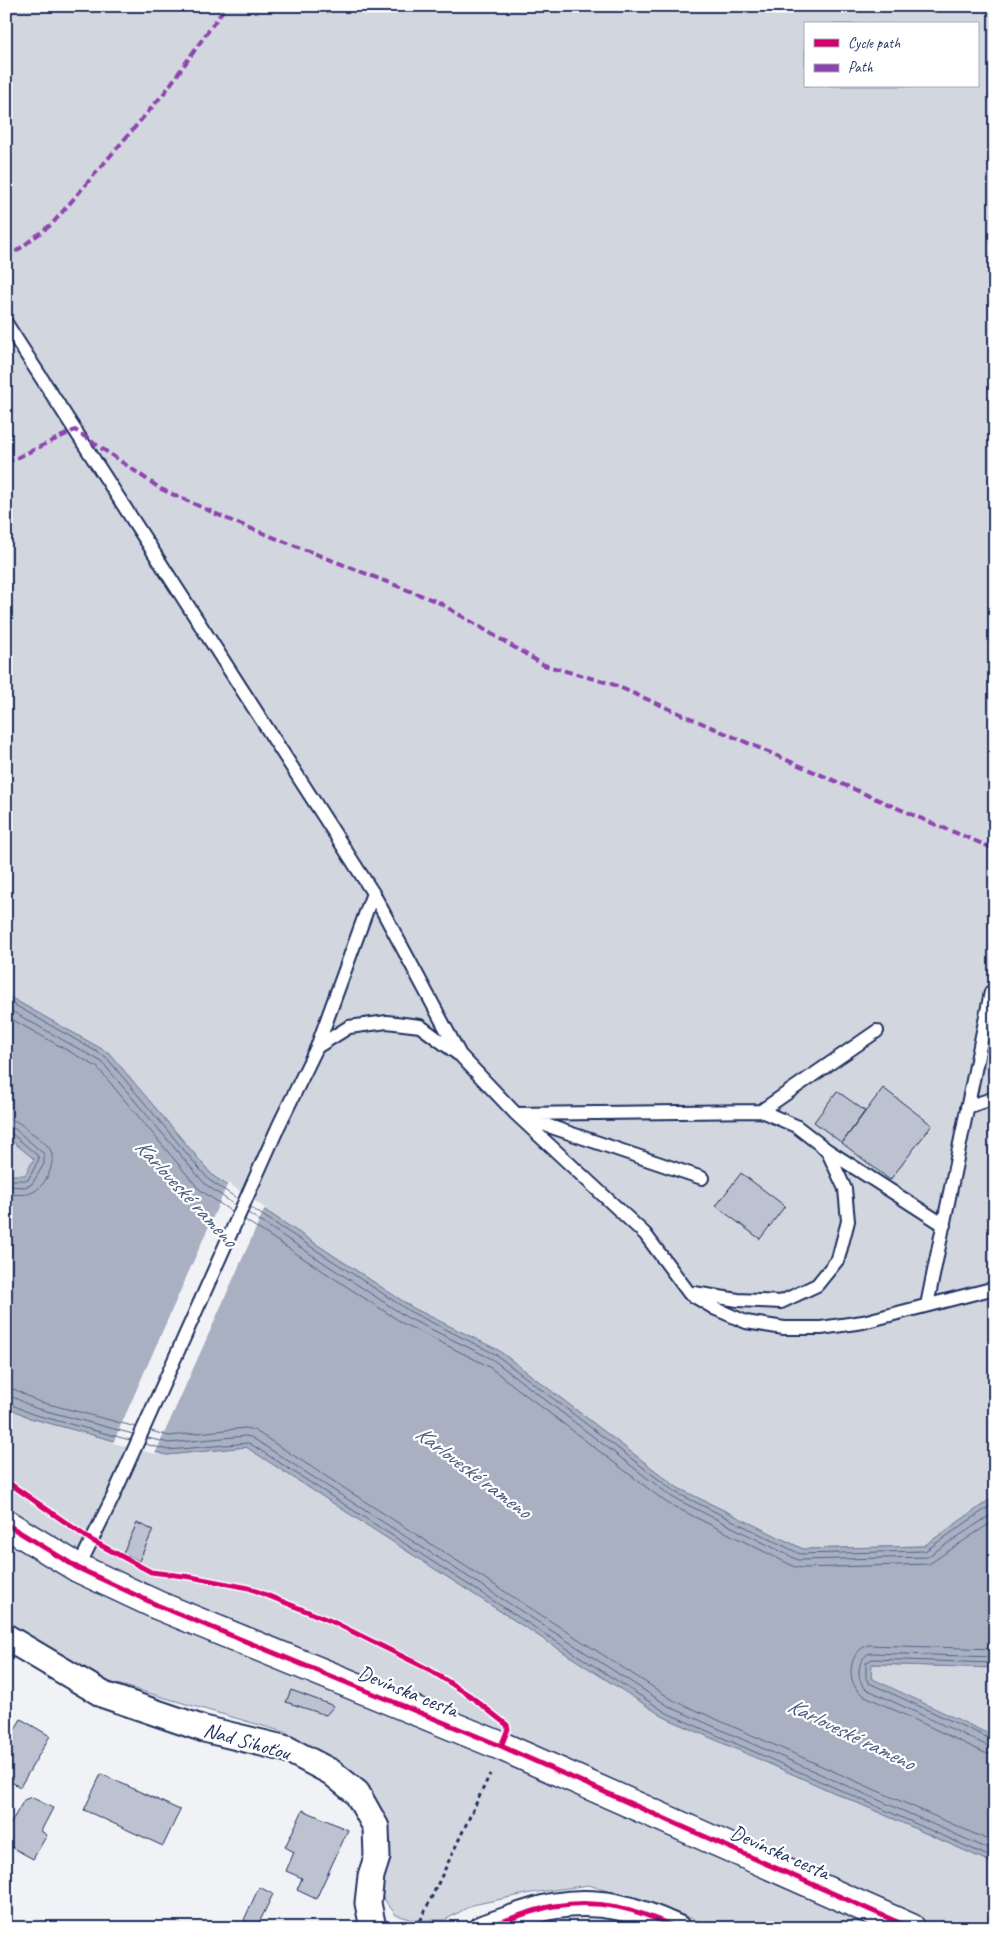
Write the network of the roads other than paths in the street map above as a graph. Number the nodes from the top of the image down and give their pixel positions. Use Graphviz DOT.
graph roads {
  1 [pos="6,323"];
  2 [pos="372,893"];
  3 [pos="990,992"];
  4 [pos="877,1031"];
  5 [pos="317,1047"];
  6 [pos="460,1055"];
  7 [pos="995,1098"];
  8 [pos="967,1107"];
  9 [pos="760,1111"];
  10 [pos="516,1114"];
  11 [pos="826,1150"];
  12 [pos="702,1178"];
  13 [pos="944,1224"];
  14 [pos="995,1288"];
  15 [pos="689,1293"];
  16 [pos="927,1305"];
  17 [pos="6,1524"];
  18 [pos="78,1568"];
  19 [pos="6,1637"];
  20 [pos="373,1928"];
  21 [pos="483,1928"];
  22 [pos="677,1928"];
  23 [pos="911,1928"];
  1 -- 2 [label="lane"];
  2 -- 5 [label="lane"];
  2 -- 6 [label="lane"];
  3 -- 8 [label="lane"];
  4 -- 9 [label="lane"];
  5 -- 6 [label="lane"];
  5 -- 18 [label="lane"];
  6 -- 10 [label="lane"];
  7 -- 8 [label="lane"];
  8 -- 13 [label="lane"];
  9 -- 10 [label="lane"];
  9 -- 11 [label="lane"];
  10 -- 12 [label="lane"];
  10 -- 15 [label="lane"];
  11 -- 13 [label="lane"];
  11 -- 15 [label="lane"];
  13 -- 16 [label="lane"];
  14 -- 16 [label="lane"];
  15 -- 16 [label="lane"];
  17 -- 18 [label="street, Devínska cesta"];
  18 -- 23 [label="street, Devínska cesta"];
  19 -- 20 [label="street, Nad Sihoťou"];
  21 -- 22 [label="street"];
}
